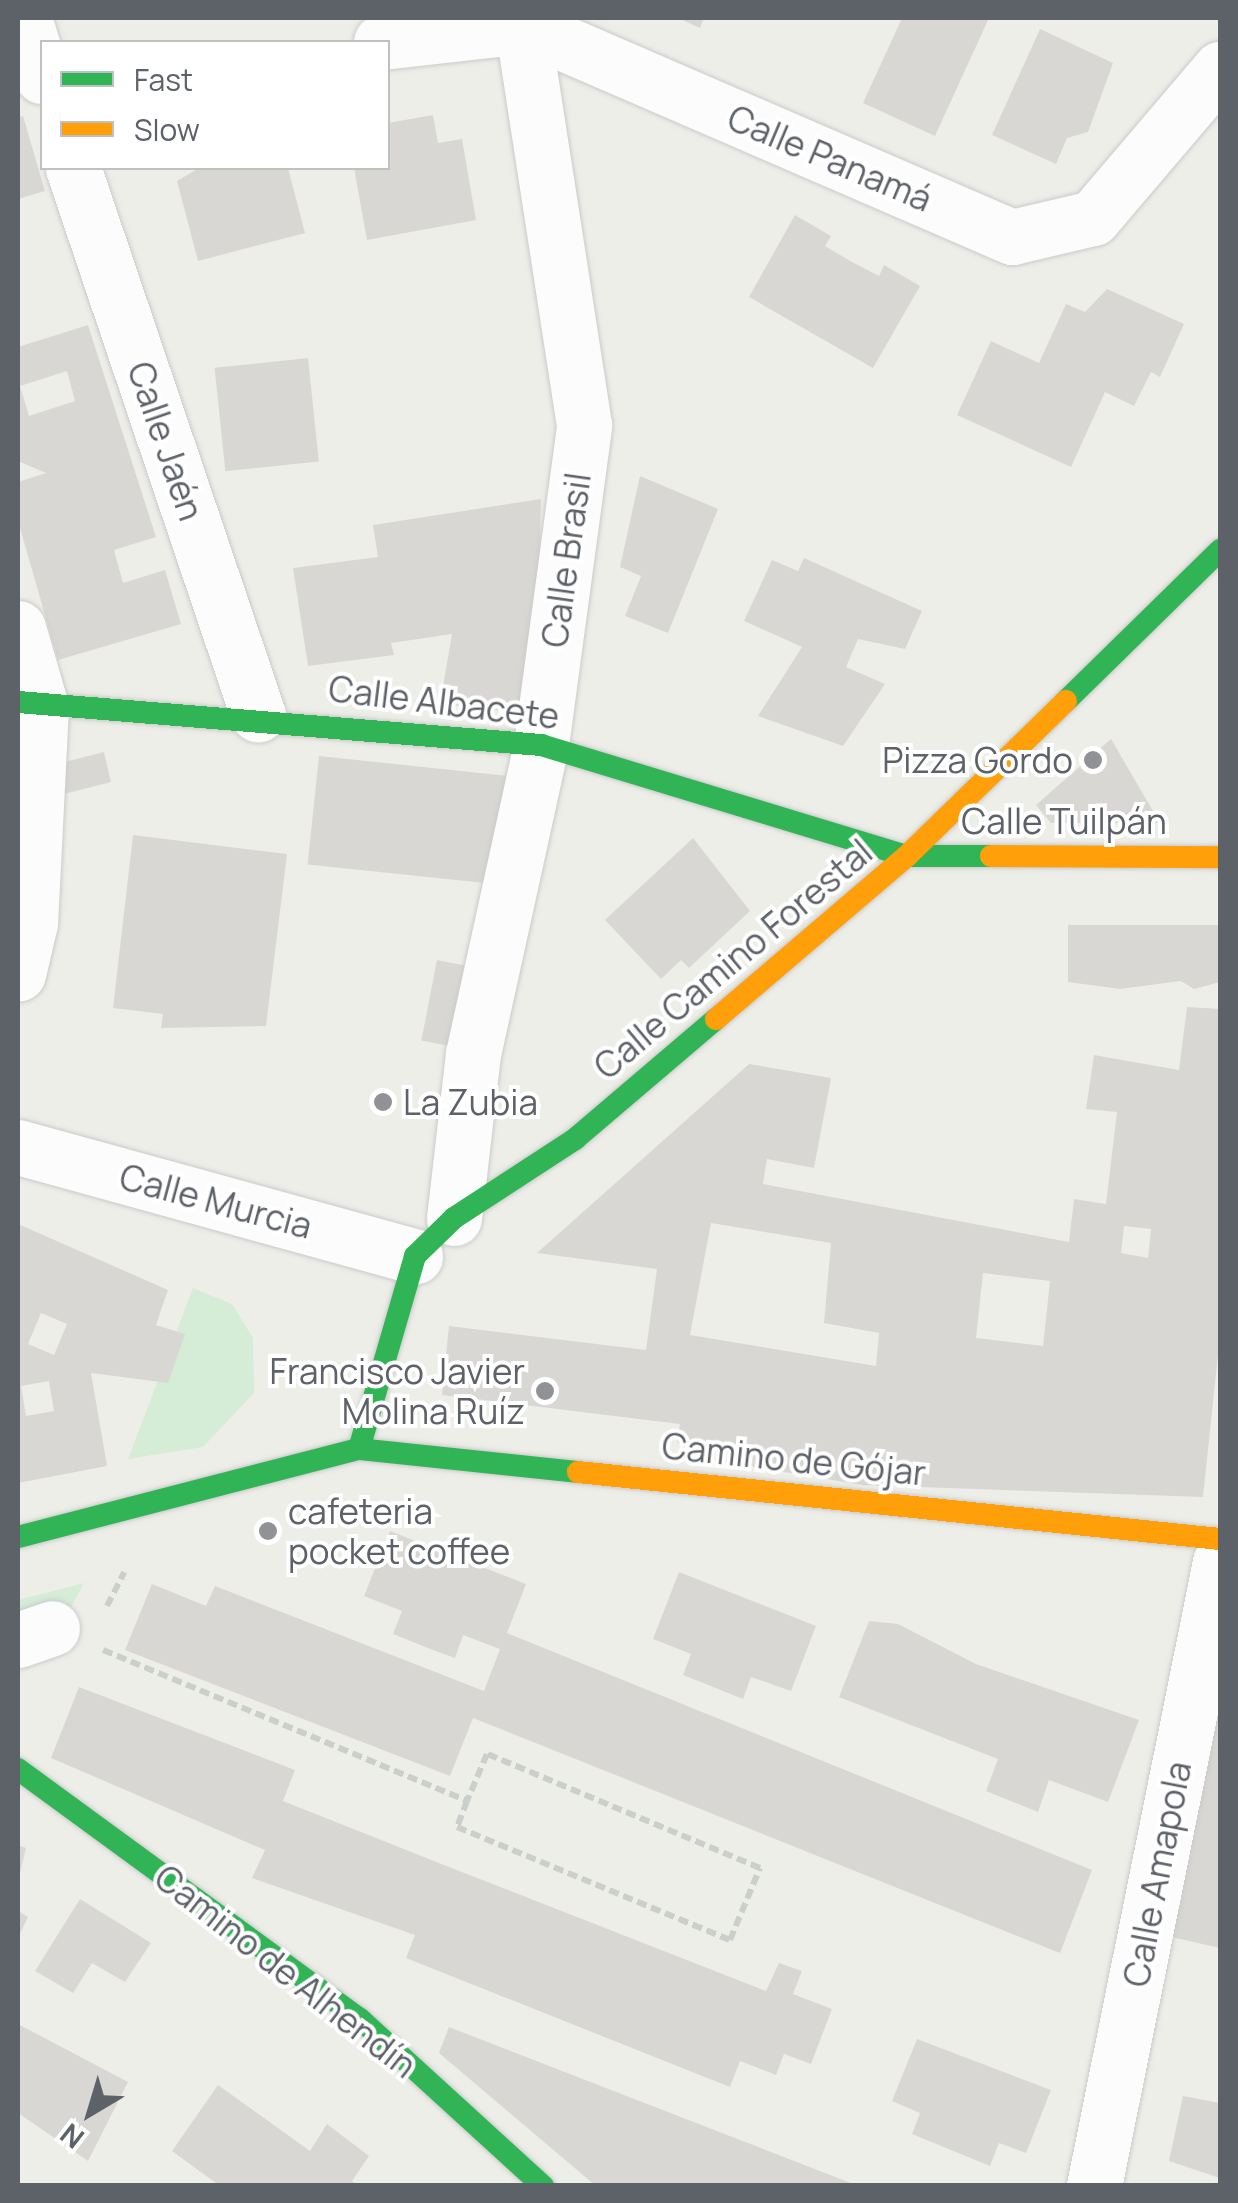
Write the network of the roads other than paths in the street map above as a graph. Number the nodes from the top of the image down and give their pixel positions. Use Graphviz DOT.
graph roads {
  1 [pos="24,18"];
  2 [pos="522,22"];
  3 [pos="390,41"];
  4 [pos="1220,69"];
  5 [pos="40,71"];
  6 [pos="74,170"];
  7 [pos="1220,550"];
  8 [pos="18,628"];
  9 [pos="29,704"];
  10 [pos="258,714"];
  11 [pos="540,745"];
  12 [pos="907,856"];
  13 [pos="1220,857"];
  14 [pos="18,974"];
  15 [pos="18,1147"];
  16 [pos="454,1218"];
  17 [pos="414,1256"];
  18 [pos="359,1448"];
  19 [pos="18,1538"];
  20 [pos="1220,1538"];
  21 [pos="1220,1562"];
  22 [pos="18,1770"];
  23 [pos="543,2186"];
  24 [pos="1094,2186"];
  1 -- 5 [label="street"];
  2 -- 3 [label="street, Calle Panamá"];
  2 -- 4 [label="street, Calle Panamá"];
  2 -- 11 [label="street, Calle Brasil"];
  6 -- 10 [label="street, Calle Jaén"];
  7 -- 12 [label="street, Calle Camino Forestal"];
  8 -- 9 [label="street"];
  9 -- 10 [label="street, Calle Albacete"];
  9 -- 14 [label="street"];
  10 -- 11 [label="street, Calle Albacete"];
  11 -- 12 [label="street, Calle Albacete"];
  11 -- 16 [label="street, Calle Brasil"];
  12 -- 13 [label="street, Calle Tuilpán"];
  12 -- 16 [label="street, Calle Camino Forestal"];
  15 -- 17 [label="street, Calle Murcia"];
  16 -- 17 [label="street, Calle Camino Forestal"];
  17 -- 18 [label="street"];
  18 -- 19 [label="street"];
  18 -- 20 [label="street, Camino de Gójar"];
  21 -- 24 [label="street, Calle Amapola"];
  22 -- 23 [label="street, Camino de Alhendín"];
}
